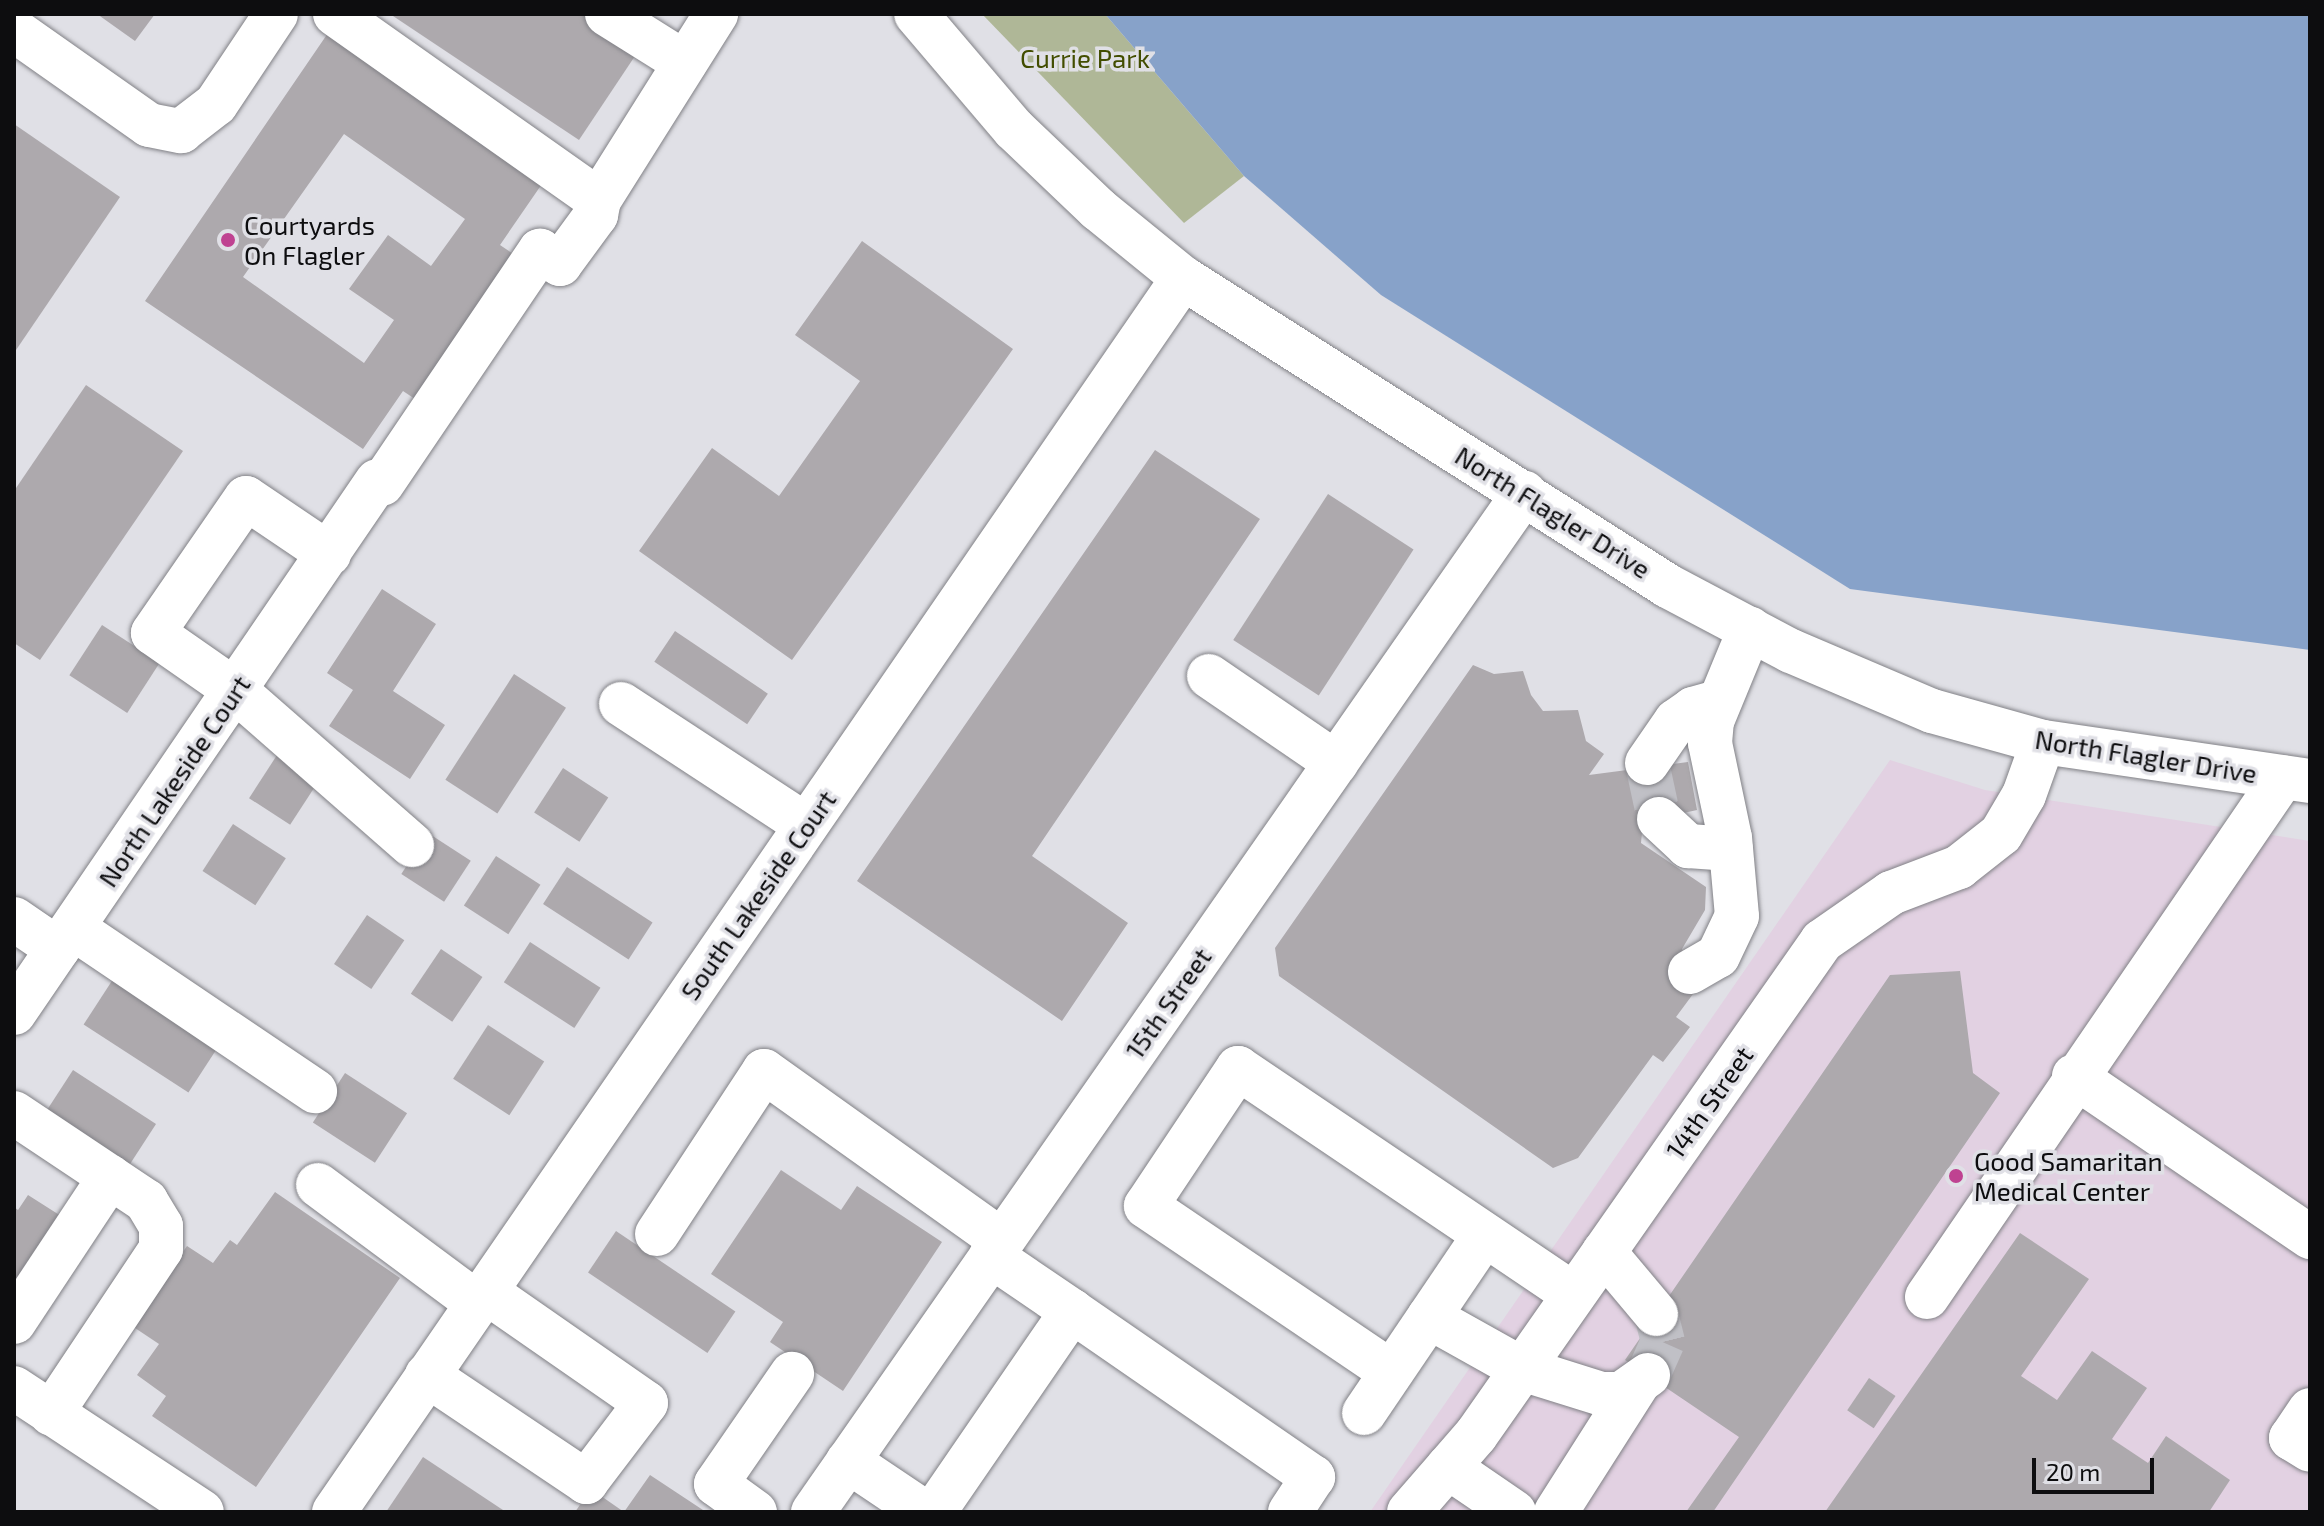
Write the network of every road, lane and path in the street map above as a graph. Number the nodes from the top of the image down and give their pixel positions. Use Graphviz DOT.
graph roads {
  1 [pos="276,14"];
  2 [pos="335,14"];
  3 [pos="716,14"];
  4 [pos="916,14"];
  5 [pos="612,15"];
  6 [pos="18,27"];
  7 [pos="685,63"];
  8 [pos="599,200"];
  9 [pos="1183,278"];
  10 [pos="1524,493"];
  11 [pos="332,551"];
  12 [pos="1750,629"];
  13 [pos="1209,676"];
  14 [pos="236,691"];
  15 [pos="1718,702"];
  16 [pos="621,704"];
  17 [pos="2043,742"];
  18 [pos="1336,763"];
  19 [pos="1647,763"];
  20 [pos="2297,779"];
  21 [pos="1659,819"];
  22 [pos="806,825"];
  23 [pos="412,845"];
  24 [pos="1731,849"];
  25 [pos="14,919"];
  26 [pos="66,938"];
  27 [pos="1690,972"];
  28 [pos="14,1013"];
  29 [pos="2074,1076"];
  30 [pos="315,1091"];
  31 [pos="14,1113"];
  32 [pos="110,1177"];
  33 [pos="318,1185"];
  34 [pos="657,1234"];
  35 [pos="1484,1236"];
  36 [pos="2310,1237"];
  37 [pos="997,1248"];
  38 [pos="1604,1252"];
  39 [pos="1574,1295"];
  40 [pos="481,1297"];
  41 [pos="1927,1297"];
  42 [pos="1072,1311"];
  43 [pos="1656,1314"];
  44 [pos="1429,1317"];
  45 [pos="14,1322"];
  46 [pos="1522,1369"];
  47 [pos="1391,1372"];
  48 [pos="792,1374"];
  49 [pos="427,1375"];
  50 [pos="14,1388"];
  51 [pos="2310,1410"];
  52 [pos="1364,1413"];
  53 [pos="51,1414"];
  54 [pos="2310,1450"];
  55 [pos="848,1461"];
  56 [pos="1448,1467"];
  57 [pos="202,1512"];
  58 [pos="334,1512"];
  59 [pos="755,1512"];
  60 [pos="813,1512"];
  61 [pos="924,1512"];
  62 [pos="934,1512"];
  63 [pos="1290,1512"];
  64 [pos="1409,1512"];
  65 [pos="1514,1512"];
  66 [pos="1556,1512"];
  1 -- 6 [label="street"];
  2 -- 8 [label="street"];
  3 -- 7 [label="street"];
  4 -- 9 [label="street, North Flagler Drive"];
  5 -- 7 [label="street"];
  7 -- 8 [label="street"];
  8 -- 11 [label="street, North Lakeside Court"];
  9 -- 10 [label="street, North Flagler Drive"];
  9 -- 22 [label="street, South Lakeside Court"];
  10 -- 12 [label="street, North Flagler Drive"];
  10 -- 18 [label="street, 15th Street"];
  11 -- 14 [label="street, North Lakeside Court"];
  11 -- 14 [label="street"];
  12 -- 15 [label="street"];
  12 -- 17 [label="street, North Flagler Drive"];
  13 -- 18 [label="street"];
  14 -- 23 [label="street"];
  14 -- 26 [label="street, North Lakeside Court"];
  15 -- 19 [label="street"];
  15 -- 24 [label="street"];
  16 -- 22 [label="street"];
  17 -- 20 [label="street, North Flagler Drive"];
  17 -- 38 [label="street, 14th Street"];
  18 -- 37 [label="street, 15th Street"];
  20 -- 29 [label="street"];
  21 -- 24 [label="street"];
  22 -- 40 [label="street, South Lakeside Court"];
  24 -- 27 [label="street"];
  25 -- 26 [label="street"];
  26 -- 28 [label="street, North Lakeside Court"];
  26 -- 30 [label="street"];
  29 -- 36 [label="street"];
  29 -- 41 [label="street"];
  31 -- 32 [label="street"];
  32 -- 45 [label="street"];
  32 -- 53 [label="street"];
  33 -- 40 [label="street"];
  34 -- 37 [label="street"];
  35 -- 39 [label="street"];
  35 -- 44 [label="street"];
  35 -- 47 [label="street"];
  37 -- 42 [label="street"];
  37 -- 55 [label="street, 15th Street"];
  38 -- 39 [label="street, 14th Street"];
  38 -- 43 [label="street"];
  39 -- 46 [label="street, 14th Street"];
  40 -- 49 [label="street, South Lakeside Court"];
  40 -- 49 [label="street"];
  42 -- 62 [label="street"];
  42 -- 63 [label="street"];
  44 -- 46 [label="street"];
  44 -- 47 [label="street"];
  46 -- 56 [label="street, 14th Street"];
  46 -- 66 [label="street"];
  47 -- 52 [label="street"];
  48 -- 59 [label="street"];
  49 -- 58 [label="street, South Lakeside Court"];
  50 -- 53 [label="street"];
  51 -- 54 [label="street"];
  53 -- 57 [label="street"];
  55 -- 60 [label="street, 15th Street"];
  55 -- 61 [label="street"];
  56 -- 64 [label="street, 14th Street"];
  56 -- 65 [label="street"];
}
